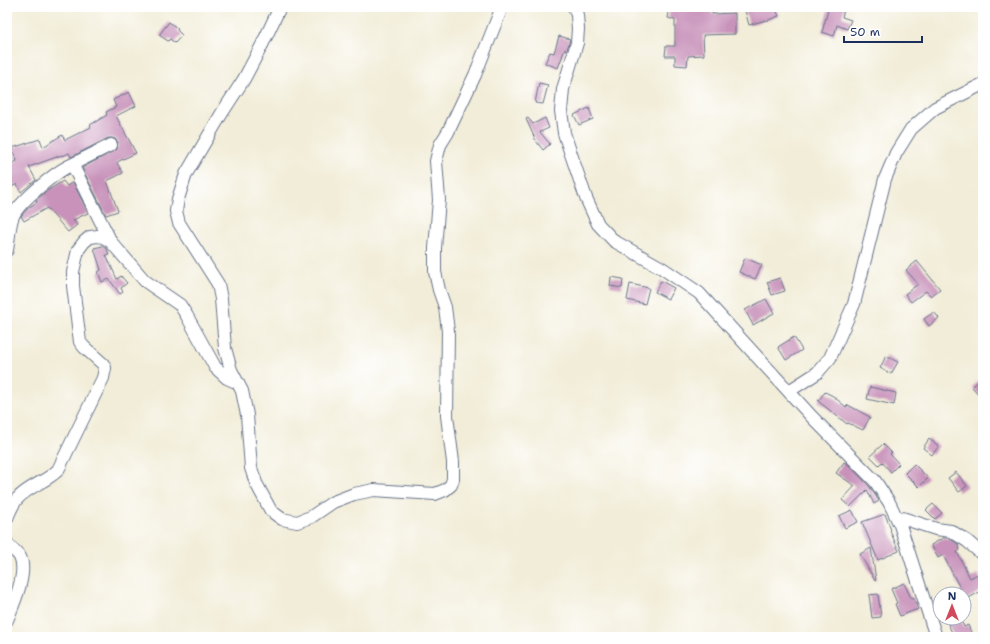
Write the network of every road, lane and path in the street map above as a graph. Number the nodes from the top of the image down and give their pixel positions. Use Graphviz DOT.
graph roads {
  1 [pos="280,7"];
  2 [pos="502,7"];
  3 [pos="574,7"];
  4 [pos="983,84"];
  5 [pos="111,146"];
  6 [pos="71,165"];
  7 [pos="111,242"];
  8 [pos="7,250"];
  9 [pos="238,383"];
  10 [pos="789,391"];
  11 [pos="896,516"];
  12 [pos="7,518"];
  13 [pos="7,543"];
  14 [pos="983,555"];
  15 [pos="7,620"];
  16 [pos="936,637"];
  1 -- 9 [label="street"];
  2 -- 9 [label="street"];
  3 -- 10 [label="street"];
  4 -- 10 [label="street"];
  5 -- 6 [label="street"];
  6 -- 7 [label="street"];
  6 -- 8 [label="street"];
  7 -- 9 [label="street"];
  7 -- 12 [label="street"];
  10 -- 11 [label="street"];
  11 -- 14 [label="street"];
  11 -- 16 [label="street"];
  13 -- 15 [label="street"];
}
